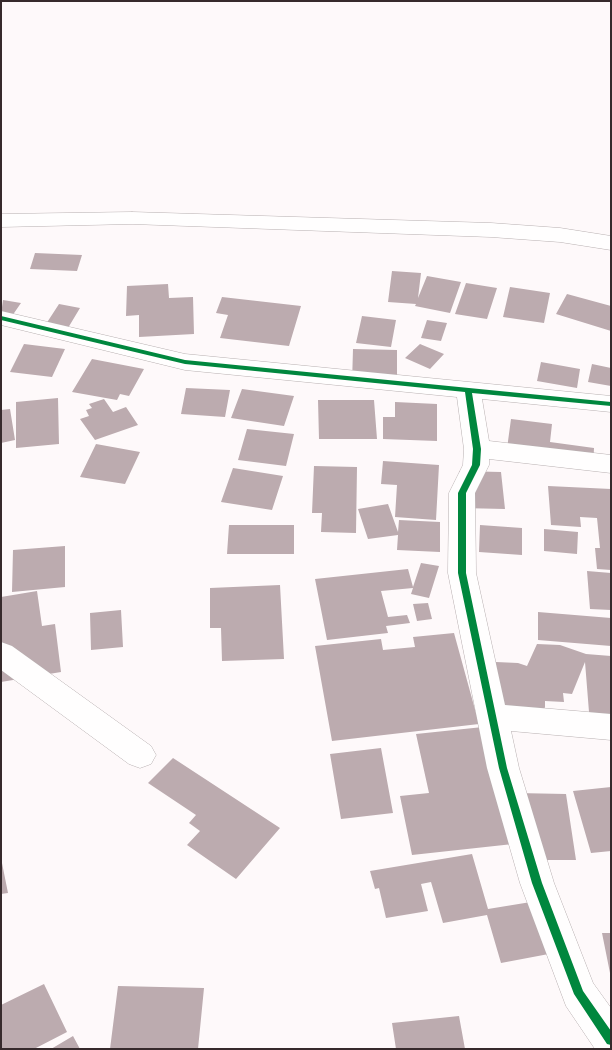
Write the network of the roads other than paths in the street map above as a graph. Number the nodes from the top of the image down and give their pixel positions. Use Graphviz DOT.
graph roads {
  1 [pos="1,221"];
  2 [pos="611,243"];
  3 [pos="1,318"];
  4 [pos="468,389"];
  5 [pos="611,404"];
  6 [pos="477,448"];
  7 [pos="611,464"];
  8 [pos="1,654"];
  9 [pos="493,717"];
  10 [pos="611,727"];
  11 [pos="140,755"];
  12 [pos="611,1040"];
  1 -- 2 [label="street"];
  3 -- 4 [label="street"];
  4 -- 5 [label="street"];
  4 -- 6 [label="street"];
  6 -- 7 [label="street"];
  6 -- 9 [label="street"];
  8 -- 11 [label="street"];
  9 -- 10 [label="street"];
  9 -- 12 [label="street"];
}
